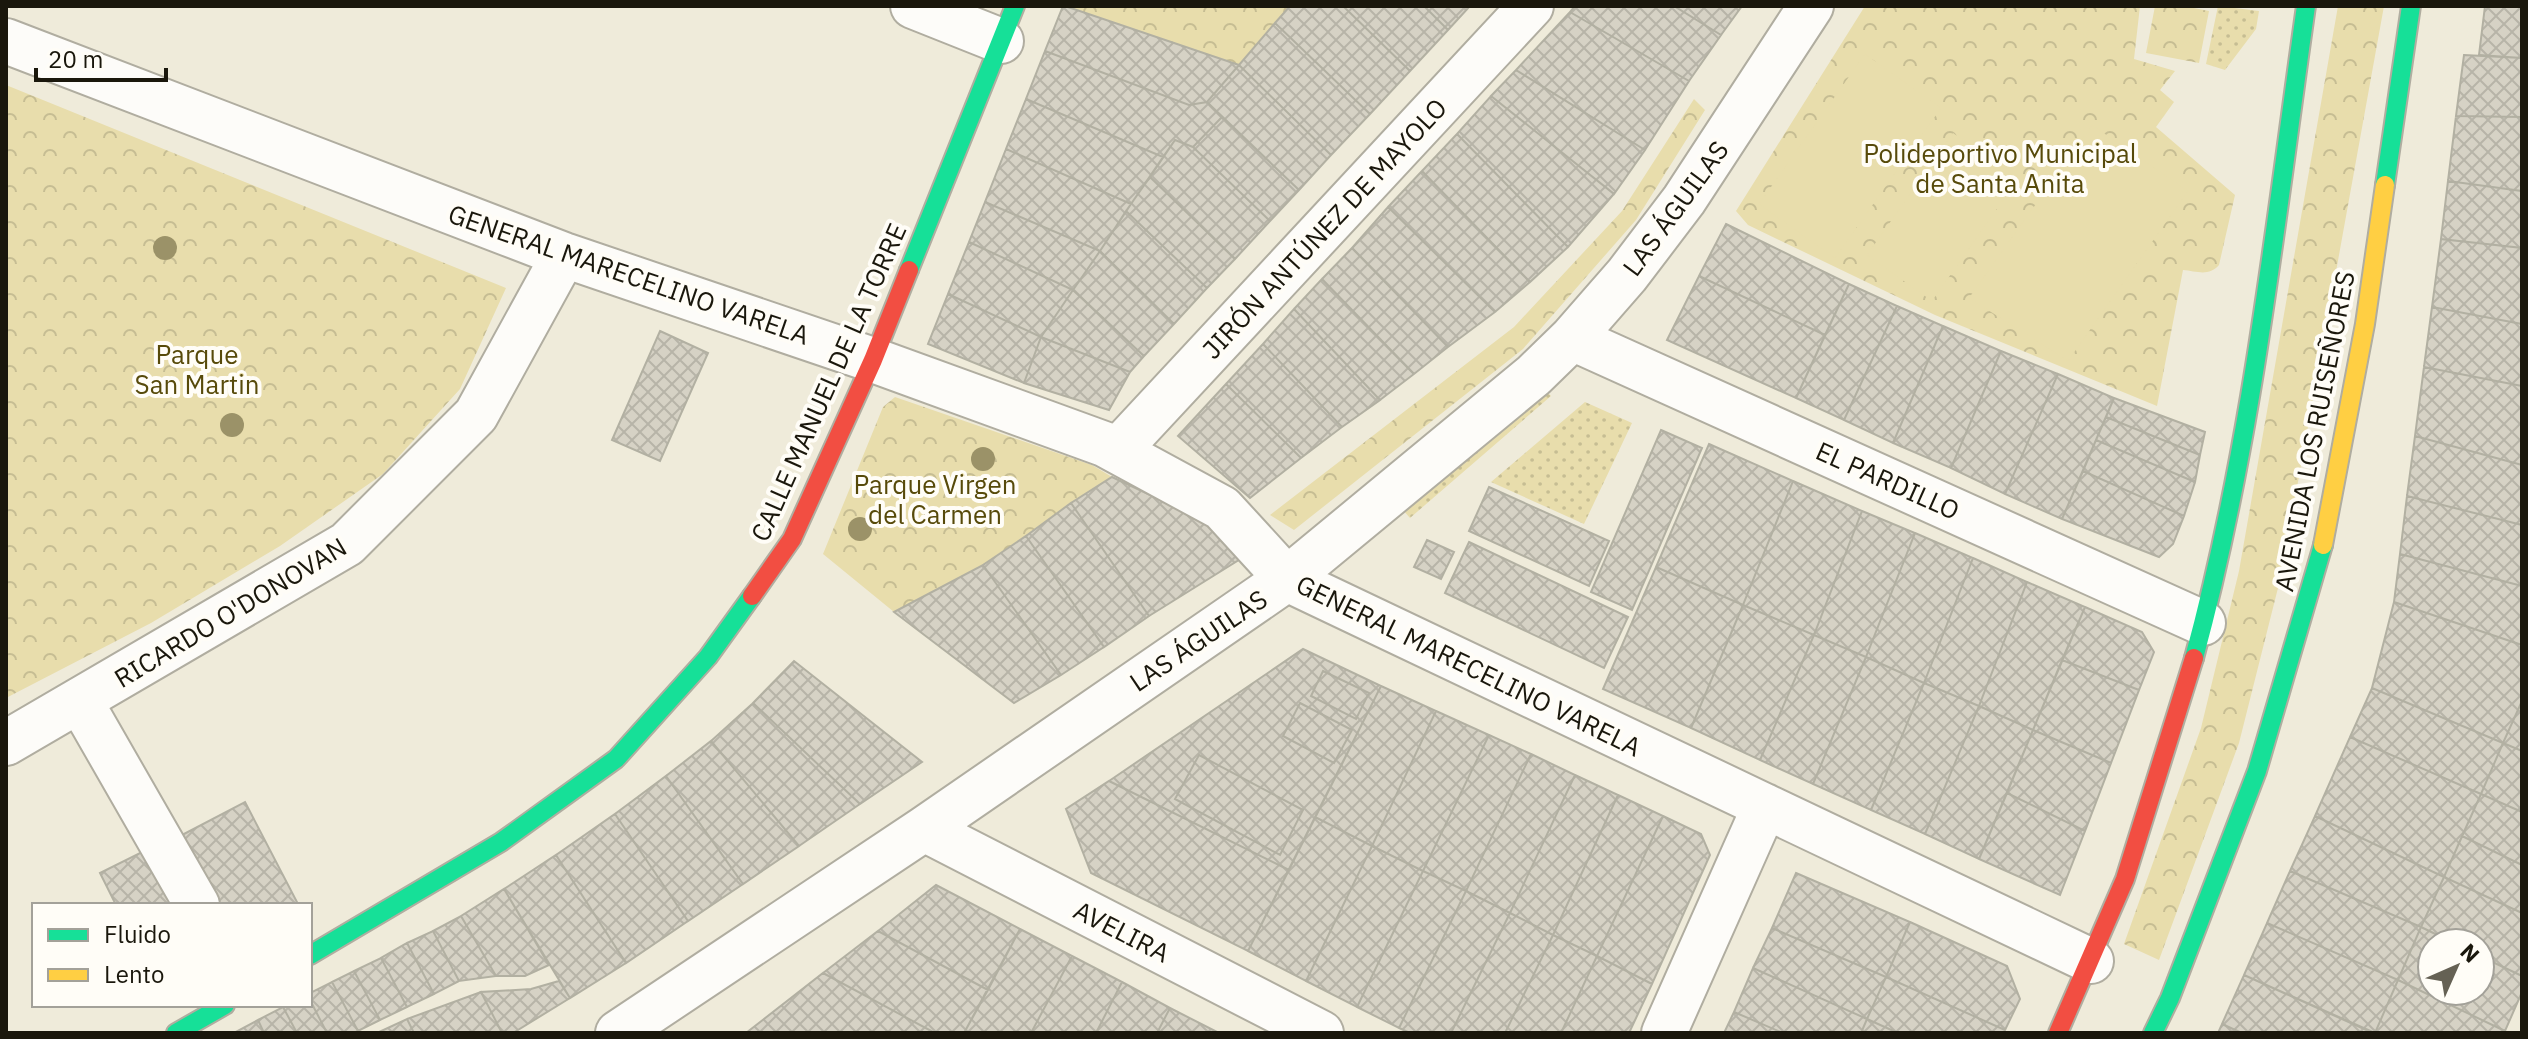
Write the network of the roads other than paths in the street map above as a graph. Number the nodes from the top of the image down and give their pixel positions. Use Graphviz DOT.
graph roads {
  1 [pos="913,6"];
  2 [pos="1531,6"];
  3 [pos="1811,6"];
  4 [pos="2306,6"];
  5 [pos="2411,6"];
  6 [pos="1008,24"];
  7 [pos="6,41"];
  8 [pos="564,255"];
  9 [pos="1572,338"];
  10 [pos="873,360"];
  11 [pos="1118,450"];
  12 [pos="1287,579"];
  13 [pos="2203,623"];
  14 [pos="80,701"];
  15 [pos="6,743"];
  16 [pos="1765,806"];
  17 [pos="924,829"];
  18 [pos="196,903"];
  19 [pos="312,954"];
  20 [pos="2091,961"];
  21 [pos="222,1007"];
  22 [pos="176,1033"];
  23 [pos="618,1033"];
  24 [pos="1321,1033"];
  25 [pos="1664,1033"];
  26 [pos="2058,1033"];
  27 [pos="2153,1033"];
  1 -- 6 [label="street"];
  2 -- 11 [label="street, JIRÓN ANTÚNEZ DE MAYOLO"];
  3 -- 9 [label="street, LAS ÁGUILAS"];
  4 -- 13 [label="main road"];
  5 -- 27 [label="main road, AVENIDA LOS RUISEÑORES"];
  6 -- 10 [label="main road, CALLE MANUEL DE LA TORRE"];
  7 -- 8 [label="street, GENERAL MARECELINO VARELA"];
  8 -- 10 [label="street, GENERAL MARECELINO VARELA"];
  8 -- 14 [label="street, RICARDO O'DONOVAN"];
  9 -- 12 [label="street, LAS ÁGUILAS"];
  9 -- 13 [label="street, EL PARDILLO"];
  10 -- 11 [label="street, GENERAL MARECELINO VARELA"];
  10 -- 19 [label="main road, CALLE MANUEL DE LA TORRE"];
  11 -- 12 [label="street, GENERAL MARECELINO VARELA"];
  12 -- 16 [label="street, GENERAL MARECELINO VARELA"];
  12 -- 17 [label="street, LAS ÁGUILAS"];
  13 -- 20 [label="main road"];
  14 -- 15 [label="street, RICARDO O'DONOVAN"];
  14 -- 18 [label="street"];
  16 -- 20 [label="street, GENERAL MARECELINO VARELA"];
  16 -- 25 [label="street"];
  17 -- 23 [label="street, LAS ÁGUILAS"];
  17 -- 24 [label="street, AVELIRA"];
  20 -- 26 [label="main road"];
  21 -- 22 [label="main road"];
}
